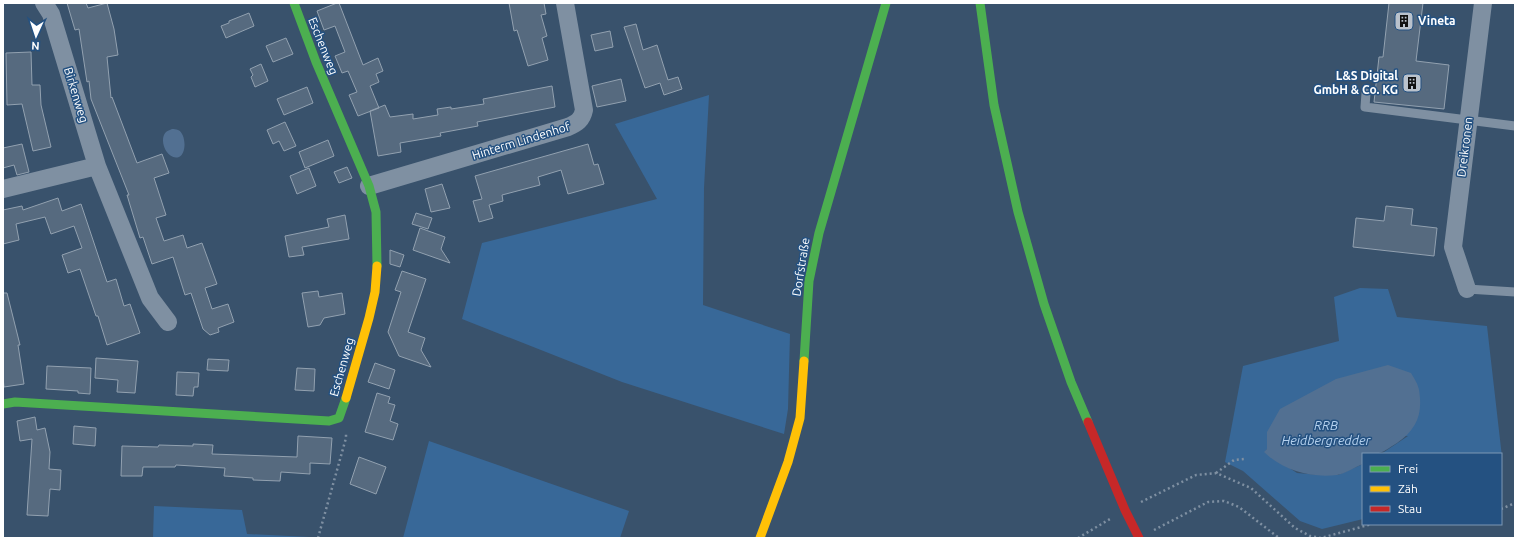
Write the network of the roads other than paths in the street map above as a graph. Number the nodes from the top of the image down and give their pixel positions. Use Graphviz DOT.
graph roads {
  1 [pos="44,3"];
  2 [pos="294,3"];
  3 [pos="565,3"];
  4 [pos="886,3"];
  5 [pos="980,3"];
  6 [pos="1483,3"];
  7 [pos="1366,93"];
  8 [pos="1468,121"];
  9 [pos="1515,126"];
  10 [pos="97,166"];
  11 [pos="369,186"];
  12 [pos="3,189"];
  13 [pos="1467,289"];
  14 [pos="1515,292"];
  15 [pos="168,322"];
  16 [pos="3,404"];
  17 [pos="760,538"];
  18 [pos="1139,538"];
  1 -- 10 [label="street, Birkenweg"];
  2 -- 11 [label="street, Eschenweg"];
  3 -- 11 [label="street, Hinterm Lindenhof"];
  4 -- 17 [label="street, Dorfstraße"];
  5 -- 18 [label="street"];
  6 -- 8 [label="street, Dreikronen"];
  7 -- 8 [label="lane"];
  8 -- 9 [label="lane"];
  8 -- 13 [label="street, Dreikronen"];
  10 -- 12 [label="street"];
  10 -- 15 [label="street, Birkenweg"];
  11 -- 16 [label="street, Eschenweg"];
  13 -- 14 [label="lane"];
}
